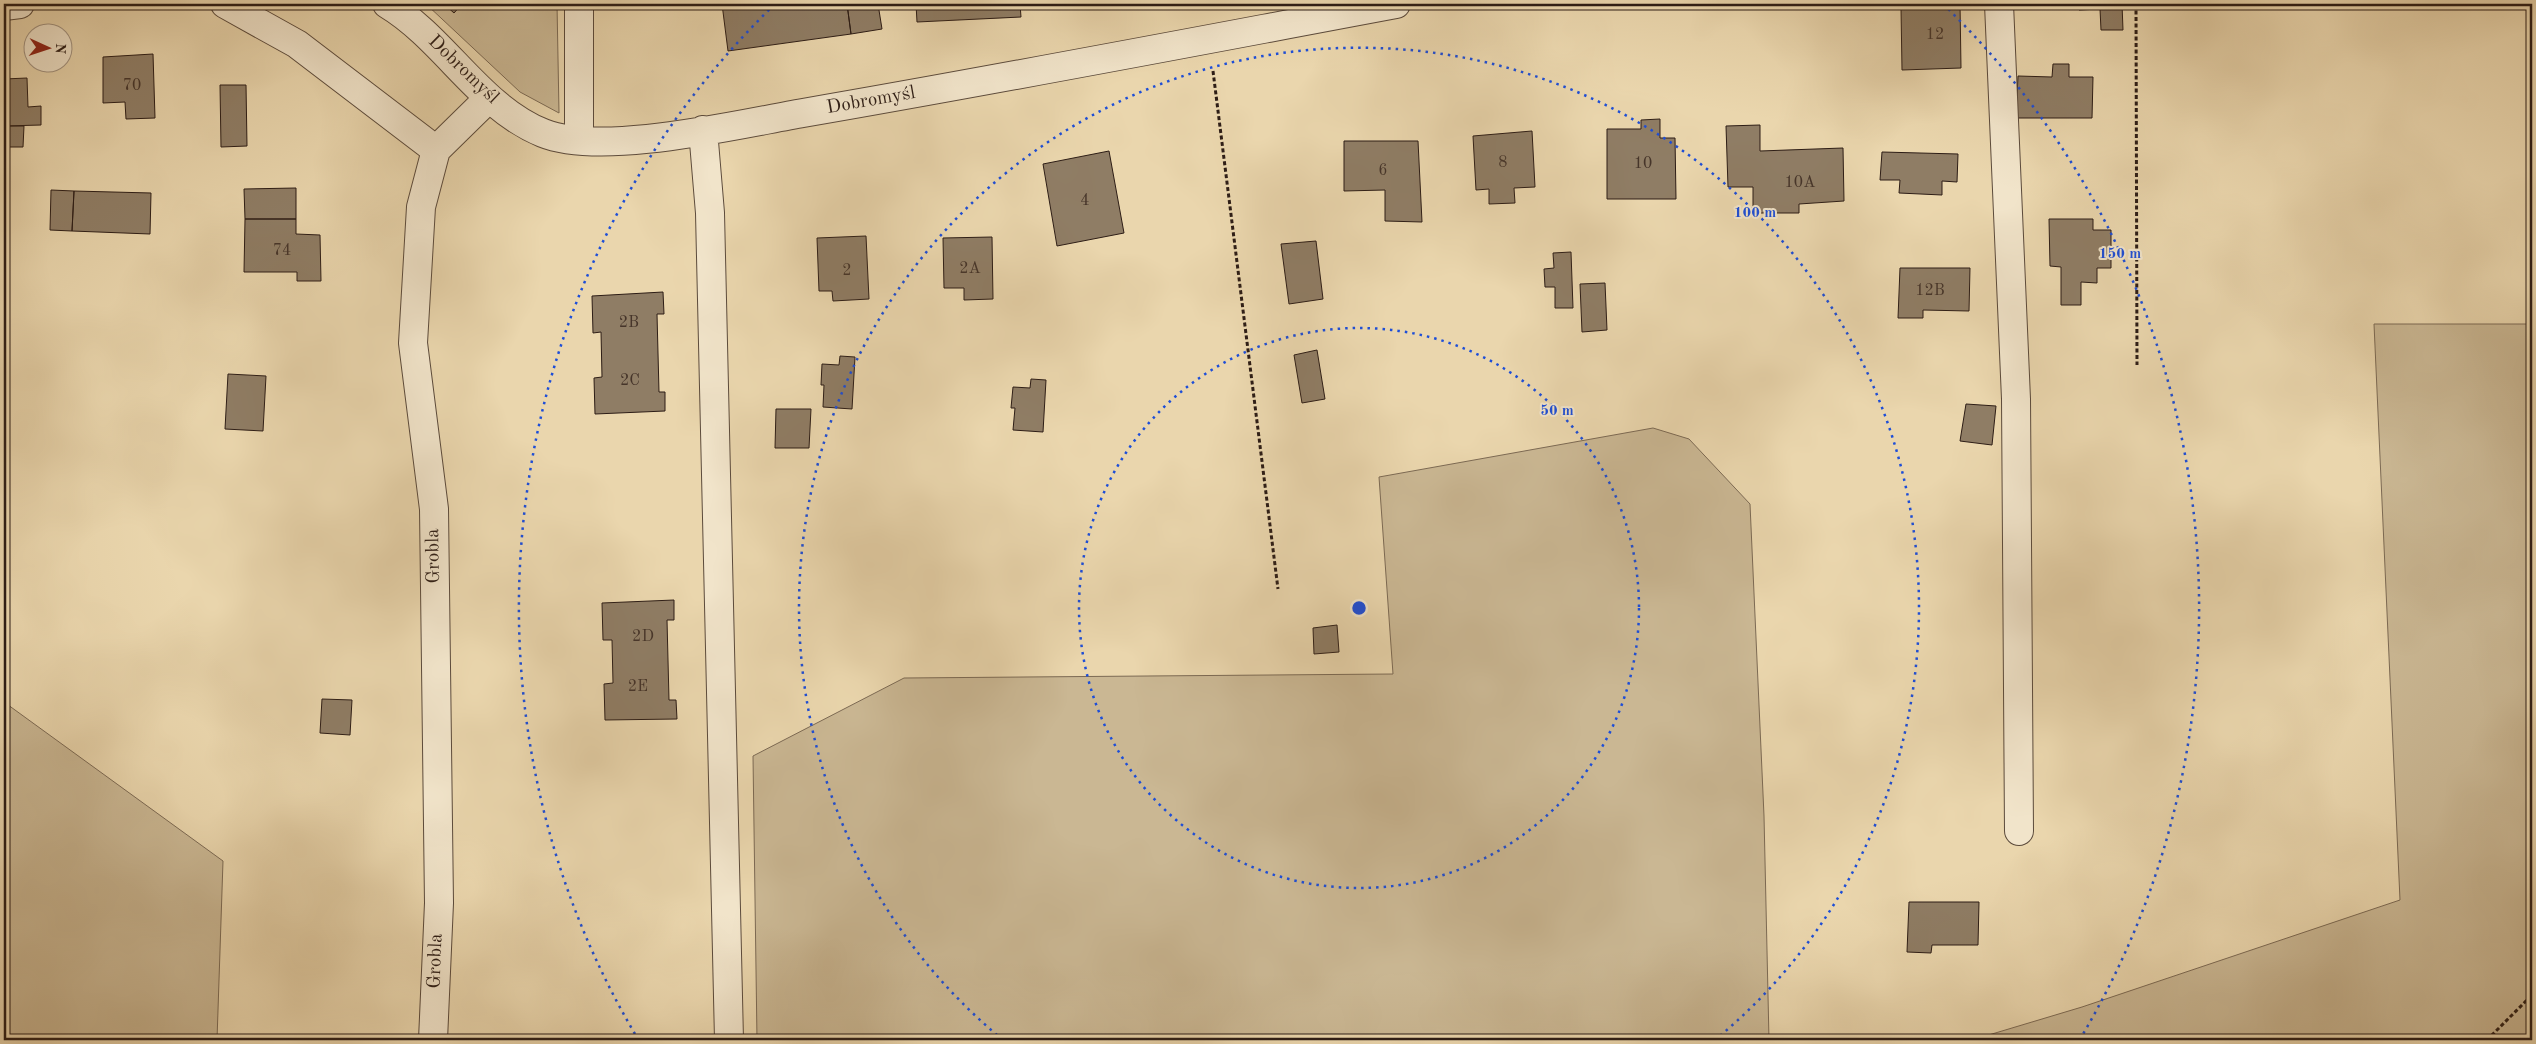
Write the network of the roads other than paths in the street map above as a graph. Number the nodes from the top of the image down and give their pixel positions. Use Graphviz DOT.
graph roads {
  1 [pos="20,4"];
  2 [pos="225,4"];
  3 [pos="388,4"];
  4 [pos="579,4"];
  5 [pos="1396,4"];
  6 [pos="1999,4"];
  7 [pos="4,6"];
  8 [pos="489,98"];
  9 [pos="703,130"];
  10 [pos="579,140"];
  11 [pos="436,150"];
  12 [pos="2019,832"];
  13 [pos="433,1040"];
  14 [pos="728,1040"];
  1 -- 7 [label="street"];
  2 -- 11 [label="street"];
  3 -- 8 [label="street, Dobromyśl"];
  4 -- 10 [label="street"];
  5 -- 9 [label="street, Dobromyśl"];
  6 -- 12 [label="street"];
  8 -- 10 [label="street, Dobromyśl"];
  8 -- 11 [label="street"];
  9 -- 10 [label="street, Dobromyśl"];
  9 -- 14 [label="street"];
  11 -- 13 [label="street, Grobla"];
}
